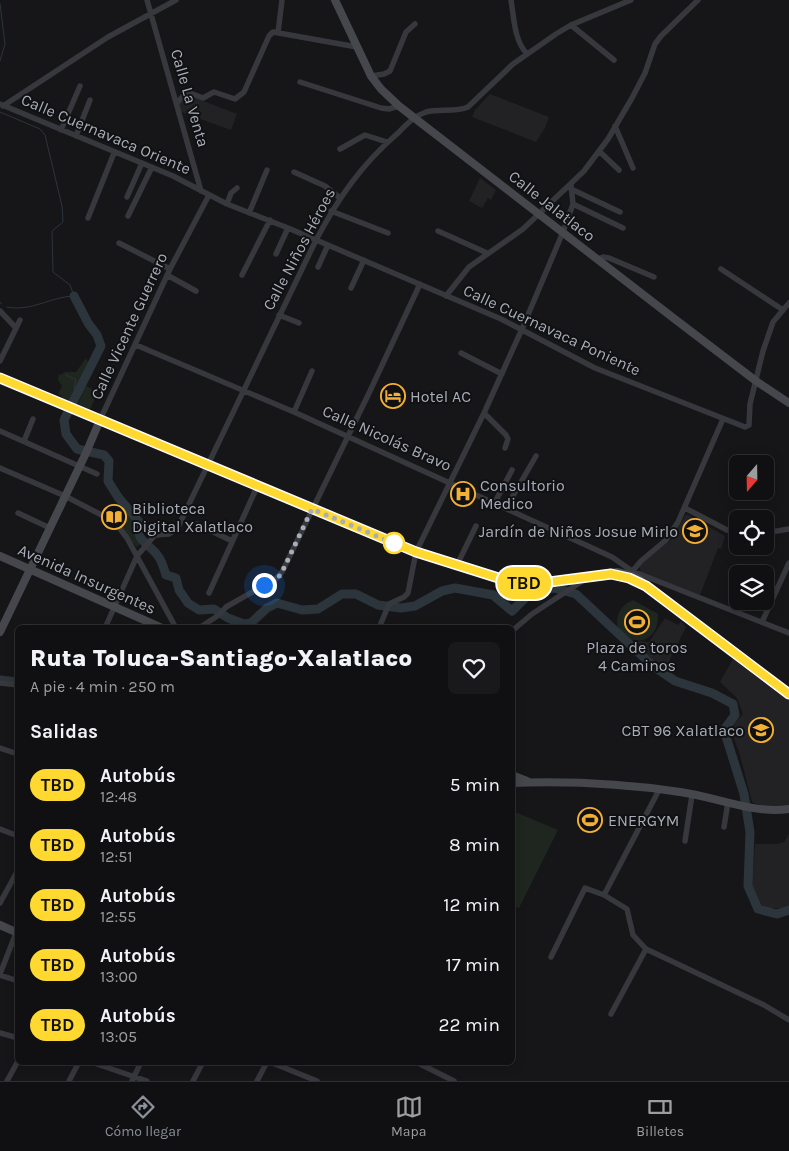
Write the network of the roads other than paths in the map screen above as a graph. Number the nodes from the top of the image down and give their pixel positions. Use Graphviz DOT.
graph roads {
  1 [pos="147,0"];
  2 [pos="176,0"];
  3 [pos="282,0"];
  4 [pos="335,0"];
  5 [pos="511,0"];
  6 [pos="631,0"];
  7 [pos="698,0"];
  8 [pos="151,13"];
  9 [pos="415,24"];
  10 [pos="571,24"];
  11 [pos="278,33"];
  12 [pos="357,47"];
  13 [pos="527,54"];
  14 [pos="614,60"];
  15 [pos="371,76"];
  16 [pos="300,82"];
  17 [pos="80,86"];
  18 [pos="90,100"];
  19 [pos="177,103"];
  20 [pos="2,105"];
  21 [pos="400,106"];
  22 [pos="414,118"];
  23 [pos="615,126"];
  24 [pos="61,130"];
  25 [pos="76,136"];
  26 [pos="388,142"];
  27 [pos="340,149"];
  28 [pos="114,152"];
  29 [pos="599,152"];
  30 [pos="142,163"];
  31 [pos="152,167"];
  32 [pos="633,168"];
  33 [pos="267,170"];
  34 [pos="619,170"];
  35 [pos="294,172"];
  36 [pos="571,187"];
  37 [pos="237,188"];
  38 [pos="201,191"];
  39 [pos="210,195"];
  40 [pos="127,198"];
  41 [pos="340,198"];
  42 [pos="227,204"];
  43 [pos="573,204"];
  44 [pos="331,211"];
  45 [pos="620,212"];
  46 [pos="249,213"];
  47 [pos="540,213"];
  48 [pos="128,216"];
  49 [pos="88,218"];
  50 [pos="270,220"];
  51 [pos="288,228"];
  52 [pos="623,228"];
  53 [pos="438,231"];
  54 [pos="563,232"];
  55 [pos="388,233"];
  56 [pos="316,240"];
  57 [pos="119,243"];
  58 [pos="328,245"];
  59 [pos="487,253"];
  60 [pos="276,254"];
  61 [pos="598,259"];
  62 [pos="364,260"];
  63 [pos="318,267"];
  64 [pos="721,268"];
  65 [pos="169,272"];
  66 [pos="242,275"];
  67 [pos="654,276"];
  68 [pos="420,284"];
  69 [pos="351,288"];
  70 [pos="196,291"];
  71 [pos="446,296"];
  72 [pos="789,304"];
  73 [pos="0,310"];
  74 [pos="783,310"];
  75 [pos="279,315"];
  76 [pos="20,320"];
  77 [pos="299,323"];
  78 [pos="16,328"];
  79 [pos="522,329"];
  80 [pos="136,345"];
  81 [pos="461,352"];
  82 [pos="0,361"];
  83 [pos="312,371"];
  84 [pos="502,374"];
  85 [pos="0,378"];
  86 [pos="756,381"];
  87 [pos="242,391"];
  88 [pos="789,403"];
  89 [pos="294,412"];
  90 [pos="484,413"];
  91 [pos="33,419"];
  92 [pos="723,419"];
  93 [pos="100,420"];
  94 [pos="0,430"];
  95 [pos="347,437"];
  96 [pos="24,441"];
  97 [pos="505,448"];
  98 [pos="536,456"];
  99 [pos="208,464"];
  100 [pos="80,466"];
  101 [pos="0,468"];
  102 [pos="512,470"];
  103 [pos="96,474"];
  104 [pos="451,482"];
  105 [pos="257,487"];
  106 [pos="65,496"];
  107 [pos="495,502"];
  108 [pos="506,508"];
  109 [pos="685,508"];
  110 [pos="312,509"];
  111 [pos="18,513"];
  112 [pos="197,524"];
  113 [pos="476,526"];
  114 [pos="50,528"];
  115 [pos="789,529"];
  116 [pos="729,530"];
  117 [pos="774,532"];
  118 [pos="232,541"];
  119 [pos="416,552"];
  120 [pos="0,556"];
  121 [pos="137,556"];
  122 [pos="789,563"];
  123 [pos="457,565"];
  124 [pos="31,569"];
  125 [pos="631,573"];
  126 [pos="611,574"];
  127 [pos="591,576"];
  128 [pos="646,586"];
  129 [pos="209,593"];
  130 [pos="115,606"];
  131 [pos="762,622"];
  132 [pos="107,625"];
  133 [pos="155,625"];
  134 [pos="174,625"];
  135 [pos="203,625"];
  136 [pos="379,625"];
  137 [pos="515,628"];
  138 [pos="0,632"];
  139 [pos="789,633"];
  140 [pos="0,683"];
  141 [pos="15,684"];
  142 [pos="789,694"];
  143 [pos="0,748"];
  144 [pos="15,753"];
  145 [pos="515,775"];
  146 [pos="530,782"];
  147 [pos="515,783"];
  148 [pos="659,790"];
  149 [pos="692,795"];
  150 [pos="728,802"];
  151 [pos="789,809"];
  152 [pos="724,827"];
  153 [pos="0,829"];
  154 [pos="15,835"];
  155 [pos="685,841"];
  156 [pos="15,876"];
  157 [pos="604,895"];
  158 [pos="0,903"];
  159 [pos="0,925"];
  160 [pos="15,932"];
  161 [pos="15,939"];
  162 [pos="646,949"];
  163 [pos="551,957"];
  164 [pos="0,975"];
  165 [pos="15,979"];
  166 [pos="611,1014"];
  167 [pos="789,1020"];
  168 [pos="0,1033"];
  169 [pos="15,1037"];
  170 [pos="16,1065"];
  171 [pos="77,1065"];
  172 [pos="98,1065"];
  173 [pos="140,1065"];
  174 [pos="201,1065"];
  175 [pos="267,1065"];
  176 [pos="277,1065"];
  177 [pos="422,1065"];
  178 [pos="133,1079"];
  179 [pos="7,1081"];
  180 [pos="69,1081"];
  181 [pos="147,1081"];
  182 [pos="193,1081"];
  183 [pos="257,1081"];
  184 [pos="317,1081"];
  185 [pos="454,1081"];
  1 -- 8 [label="street, Calle La Venta"];
  2 -- 8 [label="street"];
  3 -- 11 [label="street"];
  4 -- 12 [label="main road, Calle Jalatlaco"];
  5 -- 13 [label="street"];
  6 -- 10 [label="street, Calle Niños Héroes"];
  7 -- 23 [label="street"];
  8 -- 19 [label="street, Calle La Venta"];
  8 -- 20 [label="street"];
  9 -- 15 [label="street"];
  10 -- 13 [label="street, Calle Niños Héroes"];
  10 -- 14 [label="street"];
  11 -- 12 [label="street"];
  11 -- 19 [label="street"];
  12 -- 15 [label="main road, Calle Jalatlaco"];
  13 -- 22 [label="street, Calle Niños Héroes"];
  15 -- 21 [label="main road, Calle Jalatlaco"];
  16 -- 21 [label="street"];
  17 -- 24 [label="street"];
  18 -- 25 [label="street"];
  19 -- 38 [label="street, Calle La Venta"];
  20 -- 24 [label="street, Calle Cuernavaca Oriente"];
  21 -- 22 [label="main road, Calle Jalatlaco"];
  22 -- 26 [label="street, Calle Niños Héroes"];
  22 -- 47 [label="main road, Calle Jalatlaco"];
  23 -- 29 [label="street"];
  23 -- 32 [label="street"];
  24 -- 25 [label="street, Calle Cuernavaca Oriente"];
  25 -- 28 [label="street, Calle Cuernavaca Oriente"];
  26 -- 27 [label="street"];
  26 -- 41 [label="street, Calle Niños Héroes"];
  28 -- 30 [label="street, Calle Cuernavaca Oriente"];
  28 -- 49 [label="street"];
  29 -- 34 [label="street"];
  29 -- 36 [label="street"];
  30 -- 31 [label="street, Calle Cuernavaca Oriente"];
  30 -- 40 [label="street"];
  31 -- 38 [label="street, Calle Cuernavaca Oriente"];
  31 -- 48 [label="street"];
  33 -- 46 [label="street"];
  35 -- 41 [label="street"];
  36 -- 43 [label="street"];
  36 -- 45 [label="street"];
  36 -- 47 [label="street"];
  37 -- 42 [label="street"];
  38 -- 39 [label="street, Calle Cuernavaca Poniente"];
  39 -- 42 [label="street, Calle Cuernavaca Poniente"];
  39 -- 65 [label="street, Calle Vicente Guerrero"];
  41 -- 44 [label="street, Calle Niños Héroes"];
  42 -- 46 [label="street, Calle Cuernavaca Poniente"];
  43 -- 52 [label="street"];
  43 -- 54 [label="street"];
  44 -- 55 [label="street"];
  44 -- 56 [label="street, Calle Niños Héroes"];
  46 -- 50 [label="street, Calle Cuernavaca Poniente"];
  47 -- 54 [label="main road, Calle Jalatlaco"];
  47 -- 59 [label="street"];
  50 -- 51 [label="street, Calle Cuernavaca Poniente"];
  50 -- 66 [label="street"];
  51 -- 56 [label="street, Calle Cuernavaca Poniente"];
  51 -- 60 [label="street"];
  53 -- 59 [label="street"];
  54 -- 61 [label="main road, Calle Jalatlaco"];
  54 -- 79 [label="street"];
  56 -- 58 [label="street, Calle Cuernavaca Poniente"];
  56 -- 75 [label="street, Calle Niños Héroes"];
  57 -- 65 [label="street"];
  58 -- 62 [label="street, Calle Cuernavaca Poniente"];
  58 -- 63 [label="street"];
  59 -- 71 [label="street"];
  61 -- 67 [label="street"];
  61 -- 86 [label="main road, Calle Jalatlaco"];
  62 -- 68 [label="street, Calle Cuernavaca Poniente"];
  62 -- 69 [label="street"];
  64 -- 74 [label="street"];
  65 -- 70 [label="street"];
  65 -- 80 [label="street, Calle Vicente Guerrero"];
  68 -- 71 [label="street, Calle Cuernavaca Poniente"];
  68 -- 95 [label="street"];
  71 -- 79 [label="street, Calle Cuernavaca Poniente"];
  72 -- 74 [label="street"];
  73 -- 78 [label="street"];
  74 -- 86 [label="street"];
  75 -- 77 [label="street"];
  75 -- 87 [label="street, Calle Niños Héroes"];
  76 -- 78 [label="street"];
  78 -- 82 [label="street"];
  79 -- 84 [label="street"];
  79 -- 92 [label="street, Calle Cuernavaca Poniente"];
  80 -- 87 [label="street, Calle Nicolás Bravo"];
  80 -- 93 [label="street, Calle Vicente Guerrero"];
  81 -- 84 [label="street"];
  83 -- 89 [label="street"];
  84 -- 90 [label="street"];
  85 -- 93 [label="main road"];
  86 -- 88 [label="main road, Calle Jalatlaco"];
  86 -- 92 [label="street, Calle Cuernavaca Poniente"];
  87 -- 89 [label="street, Calle Nicolás Bravo"];
  87 -- 99 [label="street, Calle Niños Héroes"];
  89 -- 95 [label="street, Calle Nicolás Bravo"];
  90 -- 97 [label="street"];
  90 -- 104 [label="street"];
  91 -- 96 [label="street"];
  92 -- 109 [label="street"];
  93 -- 99 [label="main road"];
  93 -- 100 [label="main road, Calle Vicente Guerrero"];
  94 -- 96 [label="street"];
  95 -- 104 [label="street, Calle Nicolás Bravo"];
  95 -- 110 [label="street"];
  96 -- 100 [label="street"];
  98 -- 108 [label="street"];
  99 -- 105 [label="main road"];
  99 -- 121 [label="street, Calle Niños Héroes"];
  100 -- 103 [label="street"];
  100 -- 106 [label="main road, Calle Vicente Guerrero"];
  101 -- 106 [label="street"];
  102 -- 107 [label="street"];
  104 -- 107 [label="street, Calle Nicolás Bravo"];
  104 -- 119 [label="street"];
  105 -- 110 [label="main road"];
  105 -- 118 [label="street"];
  106 -- 114 [label="main road, Calle Vicente Guerrero"];
  106 -- 121 [label="street"];
  107 -- 108 [label="street, Calle Nicolás Bravo"];
  108 -- 125 [label="street, Calle Nicolás Bravo"];
  109 -- 116 [label="street"];
  109 -- 125 [label="street"];
  110 -- 119 [label="main road"];
  110 -- 135 [label="street"];
  111 -- 114 [label="street"];
  112 -- 118 [label="street"];
  113 -- 123 [label="street"];
  114 -- 124 [label="main road, Calle Vicente Guerrero"];
  115 -- 117 [label="street"];
  118 -- 129 [label="street"];
  119 -- 123 [label="main road"];
  119 -- 136 [label="street"];
  120 -- 124 [label="main road, Avenida Insurgentes"];
  121 -- 130 [label="street"];
  121 -- 134 [label="street"];
  122 -- 131 [label="street"];
  123 -- 127 [label="main road"];
  124 -- 130 [label="main road, Avenida Insurgentes"];
  124 -- 138 [label="main road, Calle Vicente Guerrero"];
  125 -- 126 [label="main road"];
  125 -- 128 [label="main road"];
  125 -- 131 [label="street, Calle Nicolás Bravo"];
  126 -- 127 [label="main road"];
  126 -- 128 [label="main road"];
  127 -- 137 [label="street"];
  128 -- 142 [label="main road"];
  130 -- 132 [label="street"];
  130 -- 133 [label="main road, Avenida Insurgentes"];
  131 -- 139 [label="street, Calle Nicolás Bravo"];
  140 -- 141 [label="street"];
  143 -- 144 [label="street"];
  145 -- 146 [label="main road"];
  146 -- 147 [label="main road"];
  146 -- 148 [label="main road"];
  148 -- 149 [label="main road"];
  148 -- 157 [label="street"];
  149 -- 150 [label="main road"];
  149 -- 155 [label="street"];
  150 -- 151 [label="main road"];
  150 -- 152 [label="street"];
  153 -- 154 [label="street"];
  156 -- 158 [label="street"];
  157 -- 162 [label="street"];
  157 -- 163 [label="street"];
  159 -- 160 [label="main road"];
  161 -- 164 [label="street"];
  162 -- 166 [label="street"];
  162 -- 167 [label="street"];
  164 -- 165 [label="street"];
  168 -- 169 [label="street"];
  170 -- 179 [label="street"];
  171 -- 180 [label="street"];
  172 -- 178 [label="street"];
  173 -- 178 [label="street"];
  174 -- 182 [label="street"];
  175 -- 183 [label="street"];
  176 -- 184 [label="street"];
  177 -- 185 [label="street"];
  178 -- 181 [label="street"];
}
